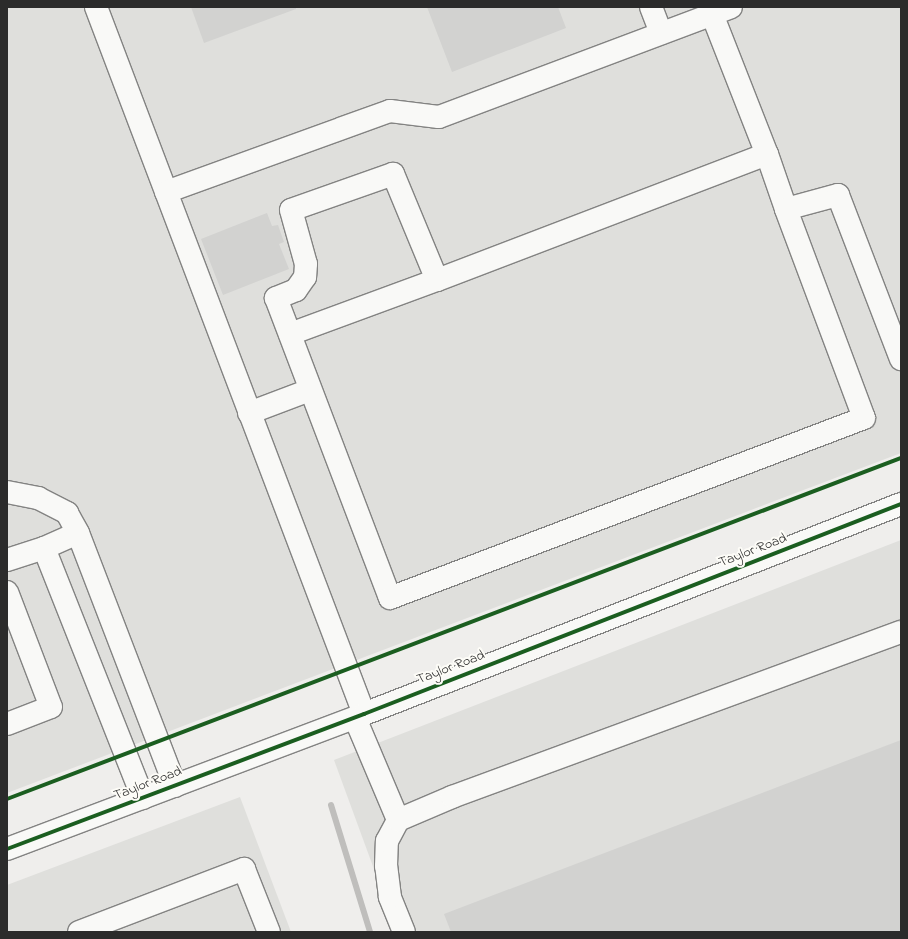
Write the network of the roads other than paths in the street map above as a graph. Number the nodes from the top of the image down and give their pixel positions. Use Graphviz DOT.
graph roads {
  1 [pos="96,7"];
  2 [pos="651,7"];
  3 [pos="722,10"];
  4 [pos="661,33"];
  5 [pos="767,154"];
  6 [pos="166,192"];
  7 [pos="786,209"];
  8 [pos="437,280"];
  9 [pos="290,334"];
  10 [pos="901,359"];
  11 [pos="310,390"];
  12 [pos="249,412"];
  13 [pos="7,492"];
  14 [pos="901,504"];
  15 [pos="78,533"];
  16 [pos="44,548"];
  17 [pos="7,560"];
  18 [pos="7,592"];
  19 [pos="901,632"];
  20 [pos="360,716"];
  21 [pos="7,724"];
  22 [pos="175,786"];
  23 [pos="143,798"];
  24 [pos="398,820"];
  25 [pos="7,849"];
  26 [pos="79,932"];
  27 [pos="269,932"];
  28 [pos="404,932"];
  1 -- 6 [label="street"];
  2 -- 4 [label="street"];
  3 -- 4 [label="street"];
  3 -- 5 [label="street"];
  4 -- 6 [label="street"];
  5 -- 7 [label="street"];
  5 -- 8 [label="street"];
  6 -- 12 [label="street"];
  7 -- 10 [label="street"];
  7 -- 11 [label="street"];
  8 -- 9 [label="street"];
  8 -- 9 [label="street"];
  9 -- 11 [label="street"];
  11 -- 12 [label="street"];
  12 -- 20 [label="street"];
  13 -- 15 [label="street"];
  14 -- 20 [label="street, Taylor Road"];
  15 -- 16 [label="street"];
  15 -- 22 [label="street"];
  16 -- 17 [label="street"];
  16 -- 23 [label="street"];
  18 -- 21 [label="street"];
  19 -- 24 [label="street"];
  20 -- 22 [label="street, Taylor Road"];
  20 -- 24 [label="street"];
  22 -- 23 [label="street, Taylor Road"];
  23 -- 25 [label="street, Taylor Road"];
  24 -- 28 [label="street"];
  26 -- 27 [label="street"];
}
